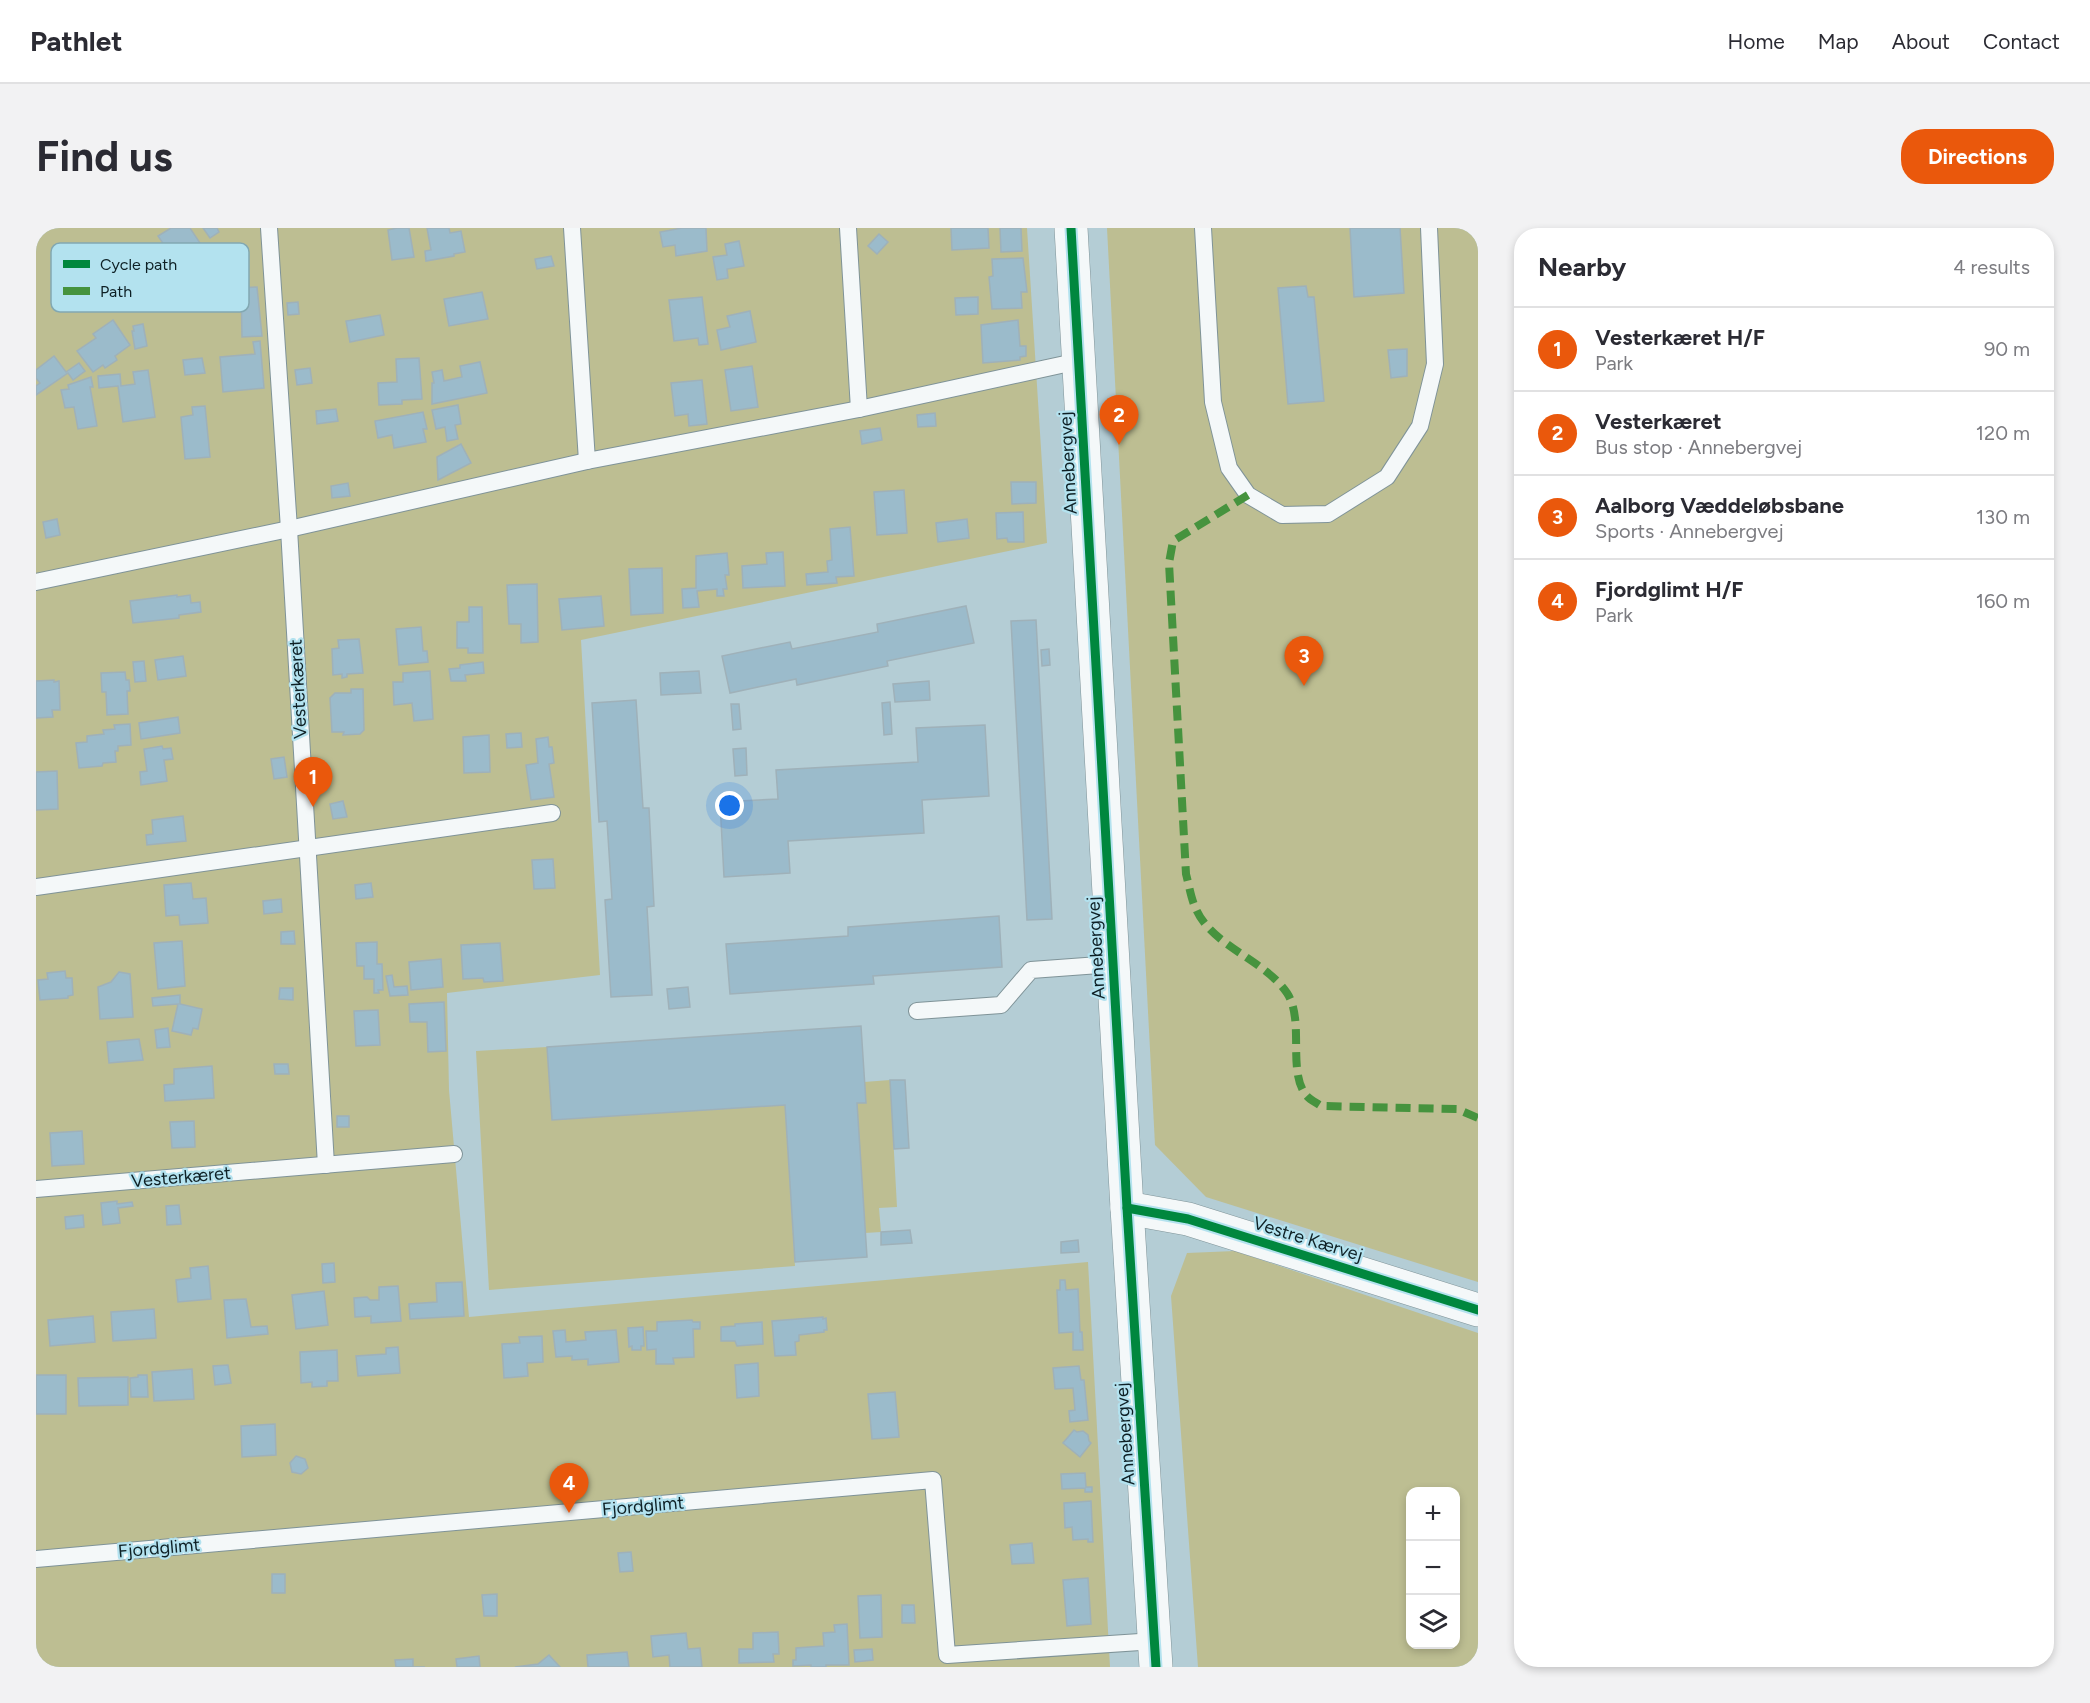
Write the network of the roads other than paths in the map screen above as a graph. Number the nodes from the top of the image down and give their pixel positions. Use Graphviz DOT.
graph roads {
  1 [pos="269,228"];
  2 [pos="572,228"];
  3 [pos="848,228"];
  4 [pos="1071,228"];
  5 [pos="1203,228"];
  6 [pos="1429,228"];
  7 [pos="1079,361"];
  8 [pos="859,409"];
  9 [pos="587,461"];
  10 [pos="289,529"];
  11 [pos="36,582"];
  12 [pos="552,813"];
  13 [pos="307,849"];
  14 [pos="36,887"];
  15 [pos="1113,964"];
  16 [pos="916,1011"];
  17 [pos="454,1154"];
  18 [pos="326,1166"];
  19 [pos="36,1189"];
  20 [pos="1127,1208"];
  21 [pos="1478,1310"];
  22 [pos="36,1558"];
  23 [pos="1156,1654"];
  24 [pos="947,1661"];
  1 -- 10 [label="lane, Vesterkæret"];
  2 -- 9 [label="lane"];
  3 -- 8 [label="lane"];
  4 -- 7 [label="street, Annebergvej"];
  5 -- 6 [label="lane"];
  7 -- 8 [label="lane"];
  7 -- 15 [label="street, Annebergvej"];
  8 -- 9 [label="lane"];
  9 -- 10 [label="lane"];
  10 -- 11 [label="lane"];
  10 -- 13 [label="lane, Vesterkæret"];
  12 -- 13 [label="lane"];
  13 -- 14 [label="lane"];
  13 -- 18 [label="lane, Vesterkæret"];
  15 -- 16 [label="lane"];
  15 -- 20 [label="street, Annebergvej"];
  17 -- 18 [label="lane, Vesterkæret"];
  18 -- 19 [label="lane, Vesterkæret"];
  20 -- 21 [label="street, Vestre Kærvej"];
  20 -- 23 [label="street, Annebergvej"];
  22 -- 24 [label="lane, Fjordglimt"];
  23 -- 24 [label="lane, Fjordglimt"];
}
